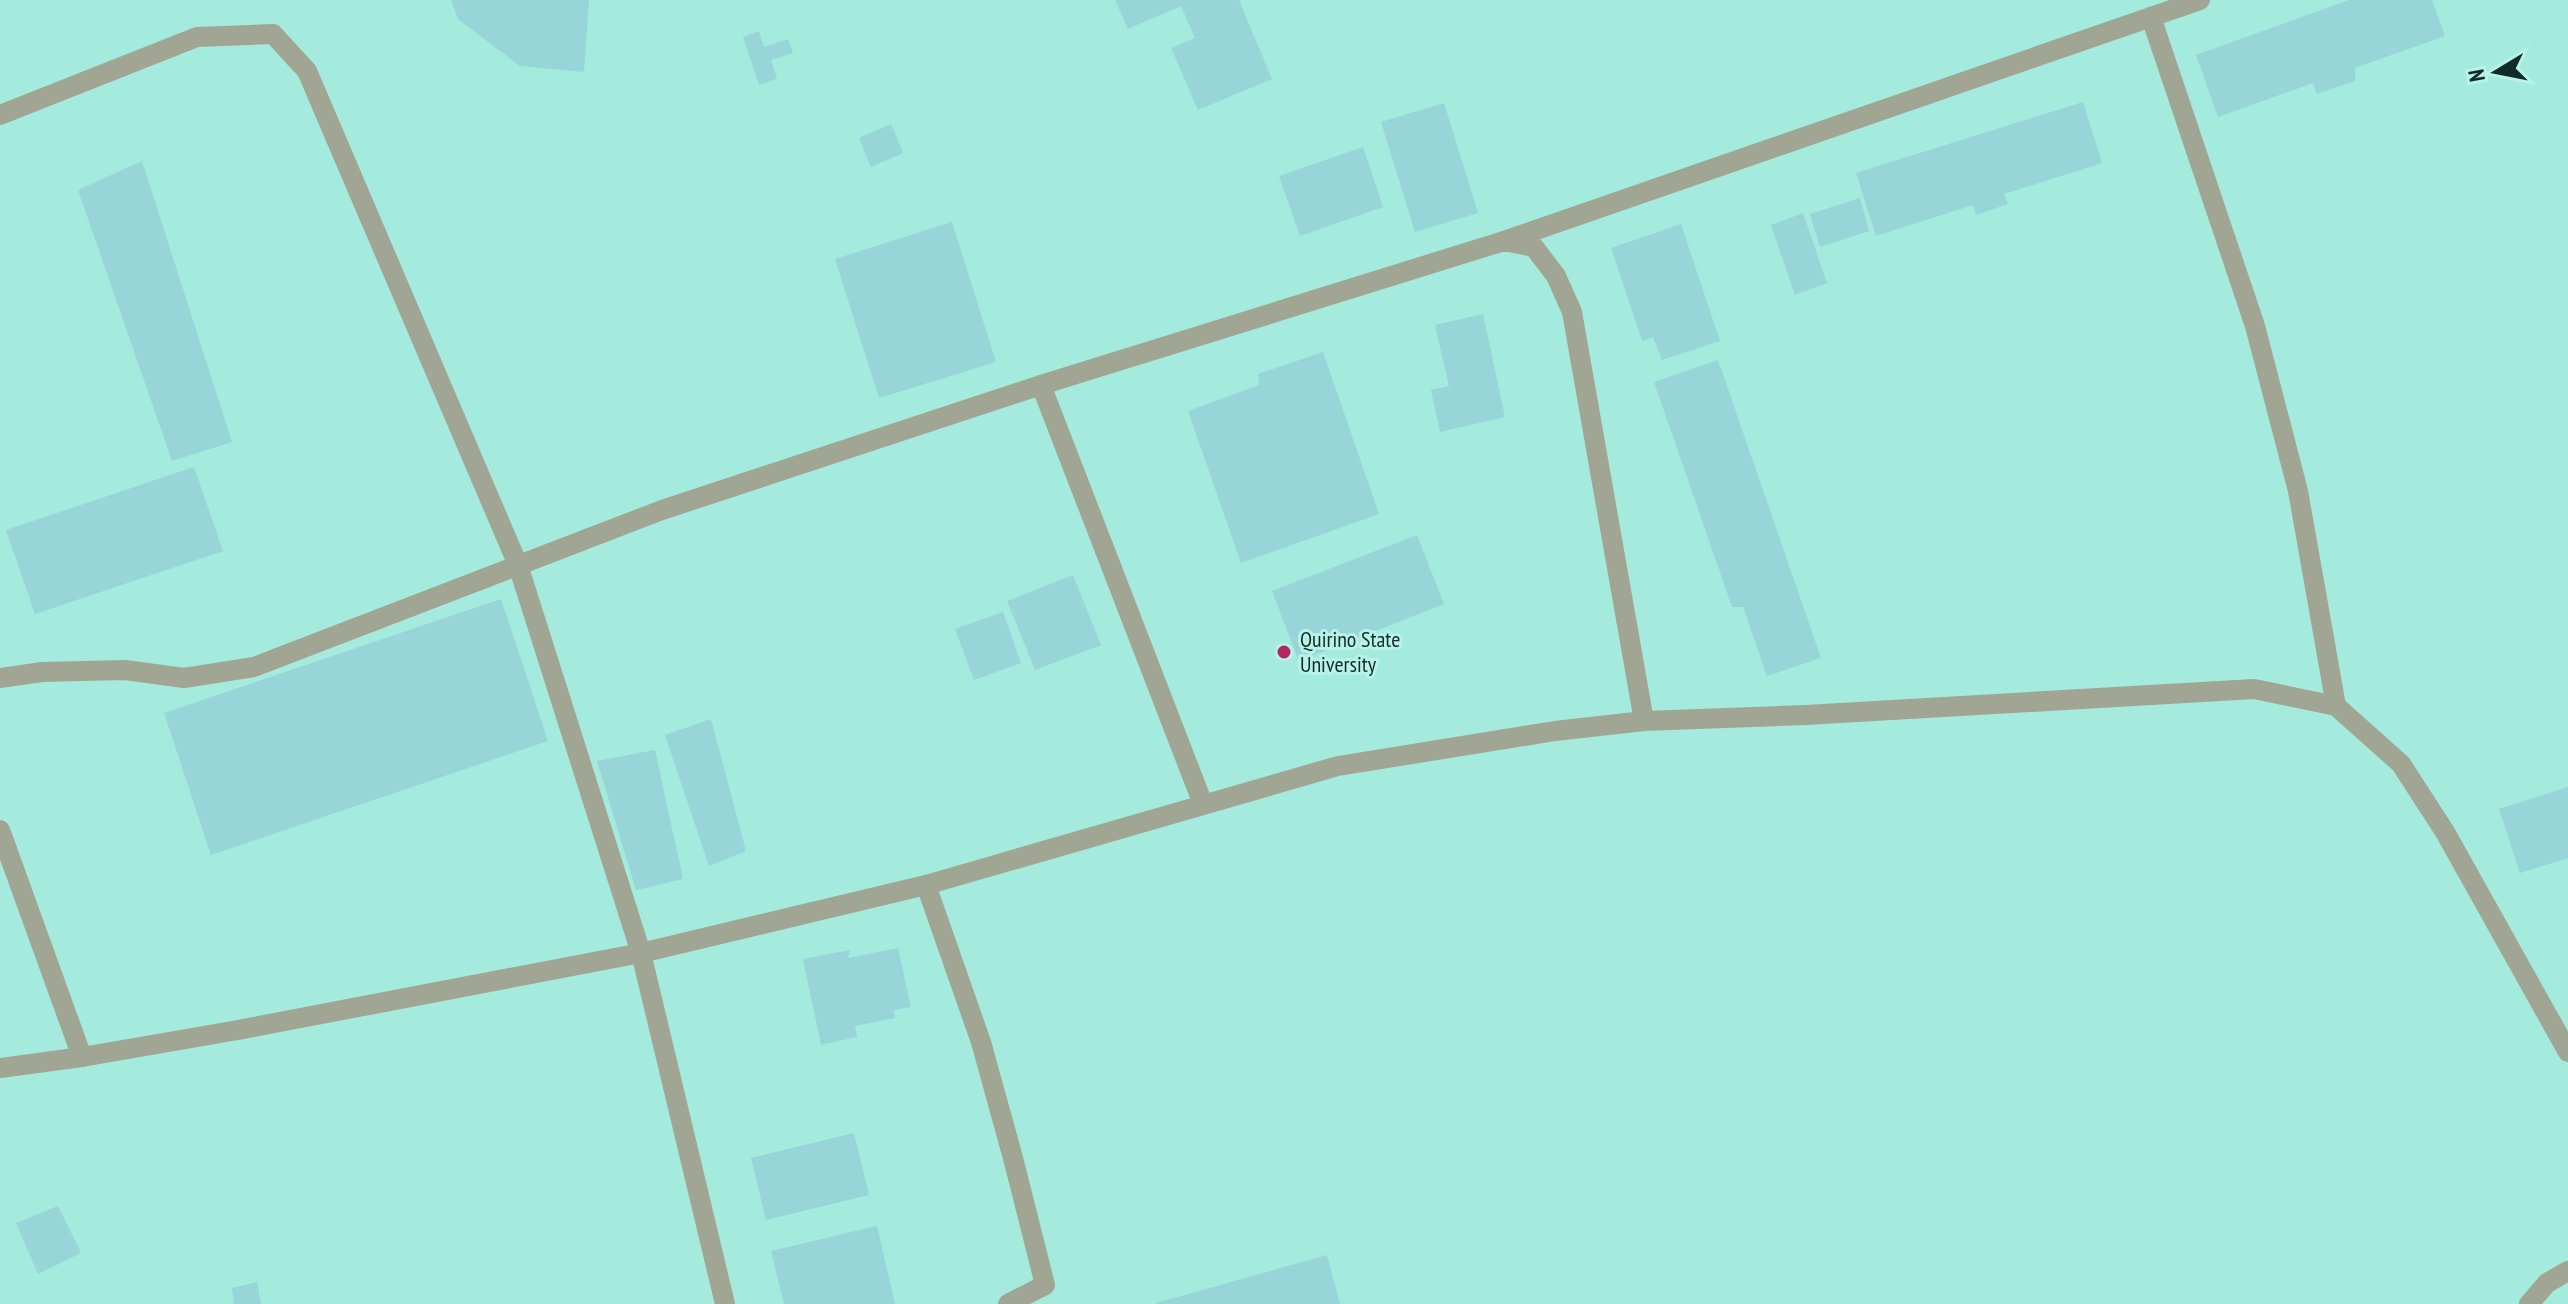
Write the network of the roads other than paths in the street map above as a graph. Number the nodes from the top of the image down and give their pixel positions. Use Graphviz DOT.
graph roads {
  1 [pos="2200,0"];
  2 [pos="2151,17"];
  3 [pos="0,115"];
  4 [pos="1504,241"];
  5 [pos="1041,385"];
  6 [pos="518,565"];
  7 [pos="0,678"];
  8 [pos="2336,706"];
  9 [pos="1644,721"];
  10 [pos="1203,804"];
  11 [pos="0,830"];
  12 [pos="926,885"];
  13 [pos="641,953"];
  14 [pos="2568,1052"];
  15 [pos="82,1057"];
  16 [pos="0,1068"];
  17 [pos="2568,1271"];
  18 [pos="725,1304"];
  19 [pos="1008,1304"];
  20 [pos="2529,1304"];
  1 -- 2 [label="lane"];
  2 -- 4 [label="lane"];
  2 -- 8 [label="lane"];
  3 -- 6 [label="lane"];
  4 -- 5 [label="lane"];
  4 -- 9 [label="lane"];
  5 -- 6 [label="lane"];
  5 -- 10 [label="lane"];
  6 -- 7 [label="lane"];
  6 -- 13 [label="lane"];
  8 -- 9 [label="lane"];
  8 -- 14 [label="lane"];
  9 -- 10 [label="lane"];
  10 -- 12 [label="lane"];
  11 -- 15 [label="lane"];
  12 -- 13 [label="lane"];
  12 -- 19 [label="lane"];
  13 -- 15 [label="lane"];
  13 -- 18 [label="lane"];
  15 -- 16 [label="lane"];
  17 -- 20 [label="lane"];
}
